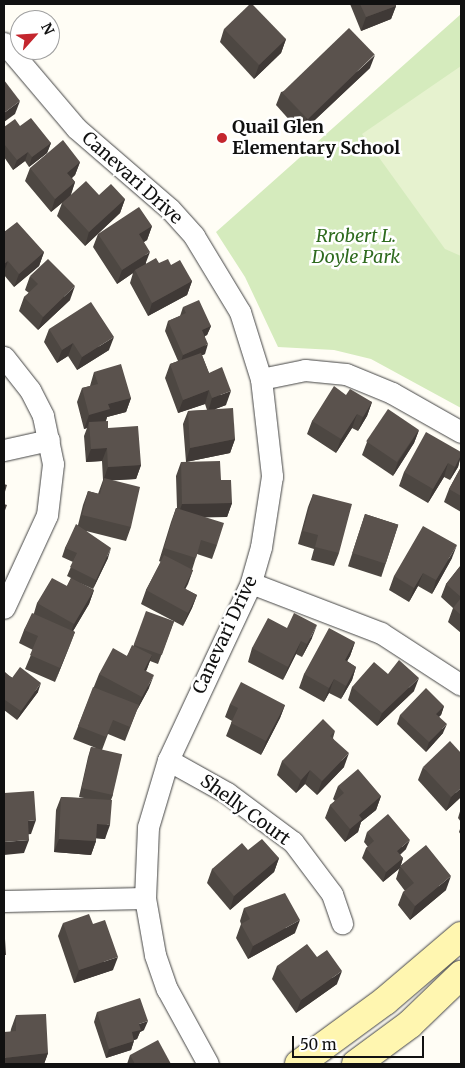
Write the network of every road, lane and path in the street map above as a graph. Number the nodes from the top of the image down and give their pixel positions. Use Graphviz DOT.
graph roads {
  1 [pos="4,43"];
  2 [pos="4,357"];
  3 [pos="261,378"];
  4 [pos="461,432"];
  5 [pos="50,440"];
  6 [pos="4,450"];
  7 [pos="252,583"];
  8 [pos="4,608"];
  9 [pos="461,685"];
  10 [pos="168,760"];
  11 [pos="145,898"];
  12 [pos="4,901"];
  13 [pos="342,923"];
  14 [pos="461,936"];
  15 [pos="461,975"];
  16 [pos="208,1064"];
  17 [pos="299,1064"];
  18 [pos="356,1064"];
  1 -- 3 [label="street, Canevari Drive"];
  2 -- 5 [label="street"];
  3 -- 4 [label="street"];
  3 -- 7 [label="street, Canevari Drive"];
  5 -- 6 [label="street"];
  5 -- 8 [label="street"];
  7 -- 9 [label="street"];
  7 -- 10 [label="street, Canevari Drive"];
  10 -- 11 [label="street, Canevari Drive"];
  10 -- 13 [label="street, Shelly Court"];
  11 -- 12 [label="street"];
  11 -- 16 [label="street, Canevari Drive"];
  14 -- 17 [label="main road"];
  15 -- 18 [label="main road"];
}
